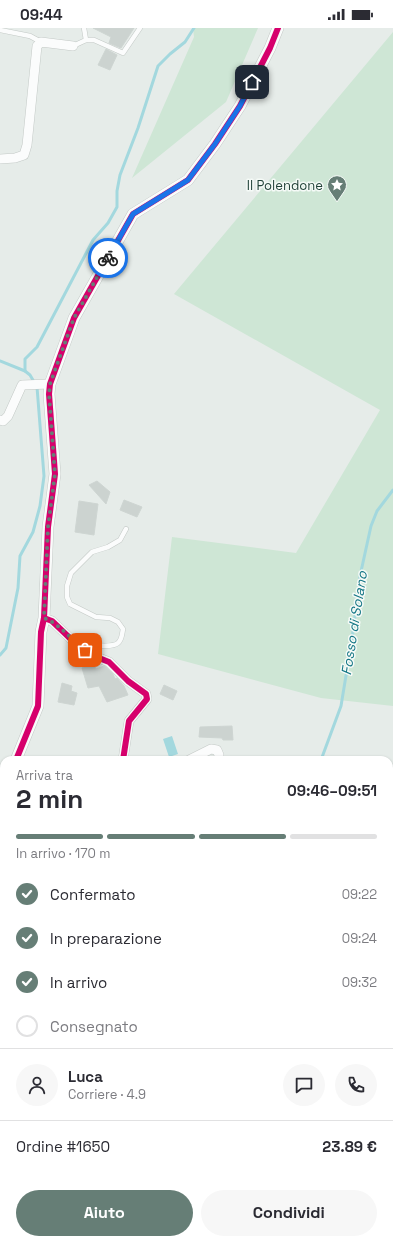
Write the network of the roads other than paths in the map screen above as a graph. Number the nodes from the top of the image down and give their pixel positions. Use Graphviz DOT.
graph roads {
  1 [pos="84,28"];
  2 [pos="140,28"];
  3 [pos="278,28"];
  4 [pos="0,30"];
  5 [pos="86,40"];
  6 [pos="41,42"];
  7 [pos="73,46"];
  8 [pos="0,159"];
  9 [pos="45,384"];
  10 [pos="0,420"];
  11 [pos="126,529"];
  12 [pos="44,618"];
  13 [pos="76,643"];
  14 [pos="18,756"];
  15 [pos="124,756"];
  16 [pos="197,756"];
  17 [pos="219,756"];
  1 -- 5 [label="lane"];
  2 -- 5 [label="lane"];
  3 -- 9 [label="street"];
  4 -- 6 [label="lane"];
  5 -- 7 [label="lane"];
  6 -- 7 [label="street"];
  6 -- 8 [label="street"];
  9 -- 10 [label="street"];
  9 -- 12 [label="street"];
  11 -- 13 [label="lane"];
  12 -- 13 [label="street"];
  12 -- 14 [label="street"];
  13 -- 15 [label="street"];
  16 -- 17 [label="street"];
}
